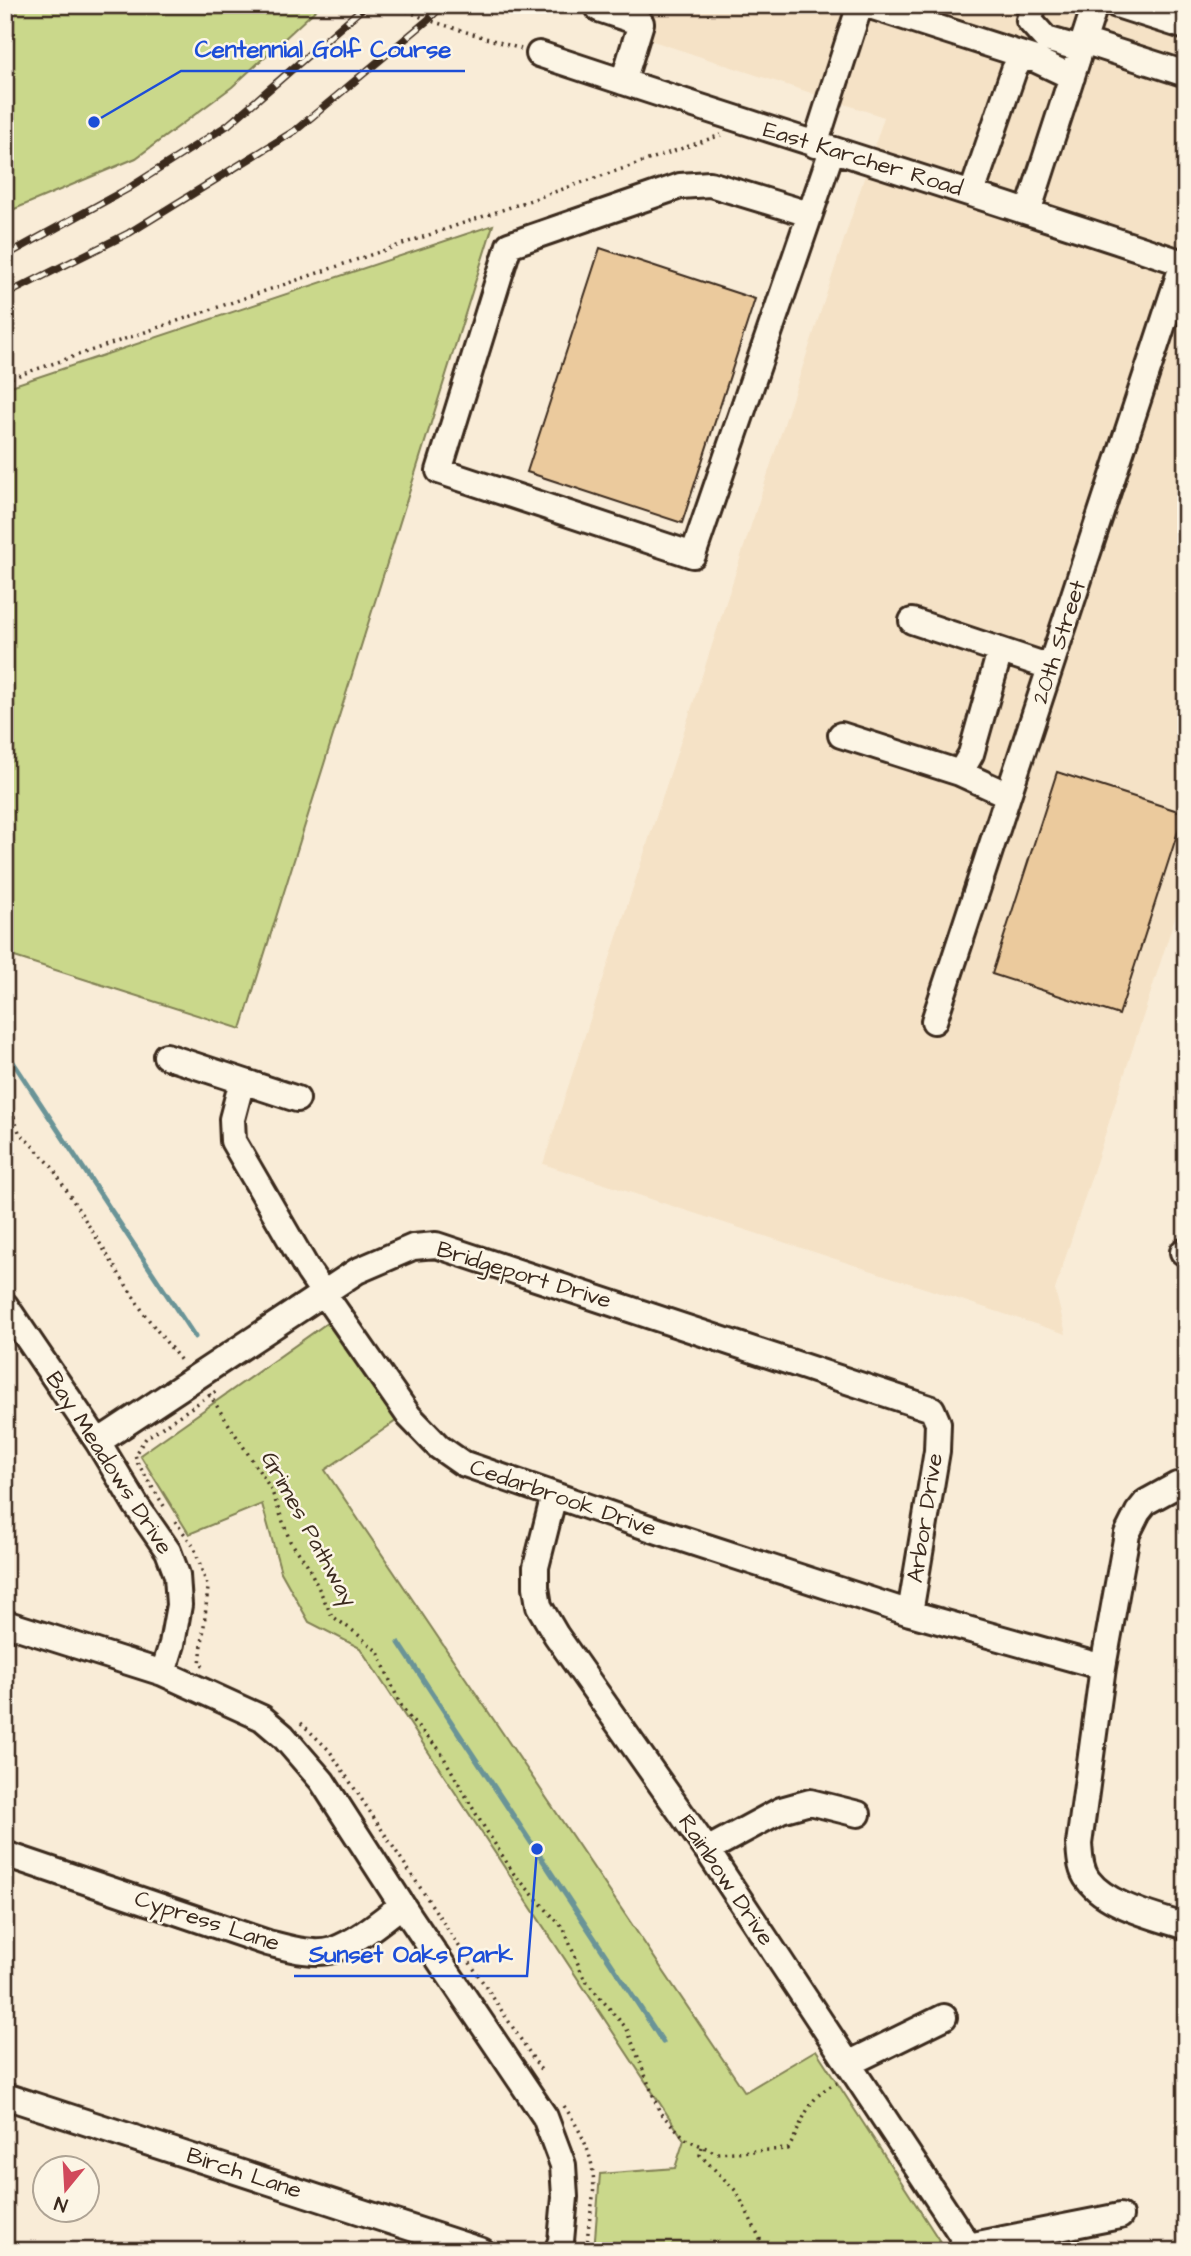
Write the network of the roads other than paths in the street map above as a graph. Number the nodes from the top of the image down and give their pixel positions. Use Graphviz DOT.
graph roads {
  1 [pos="597,5"];
  2 [pos="860,5"];
  3 [pos="867,5"];
  4 [pos="1034,5"];
  5 [pos="1095,5"];
  6 [pos="1117,5"];
  7 [pos="1186,27"];
  8 [pos="1082,45"];
  9 [pos="539,54"];
  10 [pos="1032,58"];
  11 [pos="1186,74"];
  12 [pos="1072,77"];
  13 [pos="623,82"];
  14 [pos="823,147"];
  15 [pos="972,193"];
  16 [pos="1028,212"];
  17 [pos="810,214"];
  18 [pos="1184,264"];
  19 [pos="912,621"];
  20 [pos="1000,651"];
  21 [pos="1050,667"];
  22 [pos="841,735"];
  23 [pos="960,773"];
  24 [pos="1008,795"];
  25 [pos="934,1021"];
  26 [pos="166,1056"];
  27 [pos="242,1081"];
  28 [pos="297,1099"];
  29 [pos="323,1292"];
  30 [pos="5,1305"];
  31 [pos="937,1423"];
  32 [pos="98,1442"];
  33 [pos="1186,1487"];
  34 [pos="554,1496"];
  35 [pos="910,1613"];
  36 [pos="5,1623"];
  37 [pos="1103,1667"];
  38 [pos="163,1673"];
  39 [pos="858,1814"];
  40 [pos="707,1850"];
  41 [pos="5,1854"];
  42 [pos="402,1905"];
  43 [pos="1186,1927"];
  44 [pos="944,2017"];
  45 [pos="851,2069"];
  46 [pos="5,2096"];
  47 [pos="1119,2216"];
  48 [pos="970,2248"];
  49 [pos="482,2251"];
  50 [pos="557,2251"];
  1 -- 13 [label="street"];
  2 -- 14 [label="street"];
  3 -- 10 [label="street"];
  4 -- 8 [label="street"];
  5 -- 8 [label="street"];
  6 -- 7 [label="street"];
  8 -- 11 [label="street"];
  8 -- 12 [label="street"];
  9 -- 13 [label="street, East Karcher Road"];
  10 -- 12 [label="street"];
  10 -- 15 [label="street"];
  12 -- 16 [label="street"];
  13 -- 14 [label="street, East Karcher Road"];
  14 -- 15 [label="street, East Karcher Road"];
  14 -- 17 [label="street"];
  15 -- 16 [label="street, East Karcher Road"];
  16 -- 18 [label="street, East Karcher Road"];
  17 -- 17 [label="street"];
  18 -- 21 [label="street, 20th Street"];
  19 -- 20 [label="street"];
  20 -- 21 [label="street"];
  20 -- 23 [label="street"];
  21 -- 24 [label="street, 20th Street"];
  22 -- 23 [label="street"];
  23 -- 24 [label="street"];
  24 -- 25 [label="street, 20th Street"];
  26 -- 27 [label="street"];
  27 -- 28 [label="street"];
  27 -- 29 [label="street, Cedarbrook Drive"];
  29 -- 31 [label="street, Bridgeport Drive"];
  29 -- 32 [label="street, Bridgeport Drive"];
  29 -- 34 [label="street, Cedarbrook Drive"];
  30 -- 32 [label="street, Bay Meadows Drive"];
  31 -- 35 [label="street, Arbor Drive"];
  32 -- 38 [label="street, Bay Meadows Drive"];
  33 -- 37 [label="street"];
  34 -- 35 [label="street, Cedarbrook Drive"];
  34 -- 40 [label="street, Rainbow Drive"];
  35 -- 37 [label="street, Cedarbrook Drive"];
  36 -- 38 [label="street"];
  37 -- 43 [label="street"];
  38 -- 42 [label="street"];
  39 -- 40 [label="street"];
  40 -- 45 [label="street, Rainbow Drive"];
  41 -- 42 [label="street, Cypress Lane"];
  42 -- 50 [label="street"];
  44 -- 45 [label="street"];
  45 -- 48 [label="street, Rainbow Drive"];
  46 -- 49 [label="street, Birch Lane"];
  47 -- 48 [label="street"];
}
